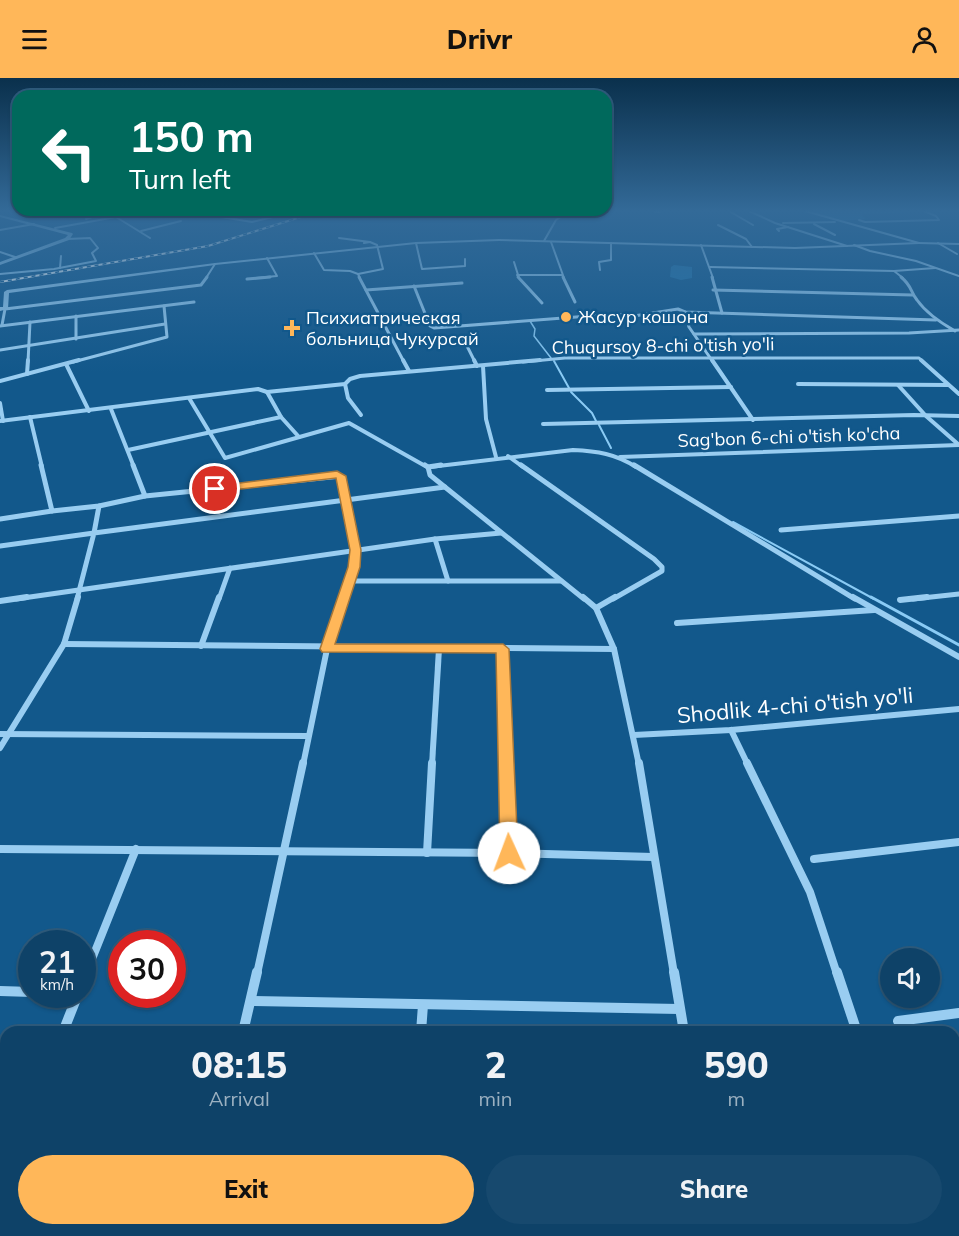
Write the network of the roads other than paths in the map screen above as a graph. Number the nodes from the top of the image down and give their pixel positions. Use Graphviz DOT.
graph roads {
  1 [pos="60,265"];
  2 [pos="75,265"];
  3 [pos="207,265"];
  4 [pos="214,265"];
  5 [pos="271,265"];
  6 [pos="321,265"];
  7 [pos="382,265"];
  8 [pos="421,265"];
  9 [pos="465,265"];
  10 [pos="515,265"];
  11 [pos="559,265"];
  12 [pos="599,265"];
  13 [pos="925,265"];
  14 [pos="710,267"];
  15 [pos="60,268"];
  16 [pos="935,268"];
  17 [pos="600,270"];
  18 [pos="894,271"];
  19 [pos="0,274"];
  20 [pos="358,274"];
  21 [pos="517,275"];
  22 [pos="562,275"];
  23 [pos="957,276"];
  24 [pos="247,279"];
  25 [pos="959,281"];
  26 [pos="462,284"];
  27 [pos="414,286"];
  28 [pos="366,290"];
  29 [pos="713,290"];
  30 [pos="7,291"];
  31 [pos="0,292"];
  32 [pos="913,295"];
  33 [pos="194,302"];
  34 [pos="575,302"];
  35 [pos="542,303"];
  36 [pos="164,306"];
  37 [pos="2,309"];
  38 [pos="685,312"];
  39 [pos="722,314"];
  40 [pos="76,316"];
  41 [pos="936,320"];
  42 [pos="30,322"];
  43 [pos="165,324"];
  44 [pos="1,326"];
  45 [pos="957,331"];
  46 [pos="694,334"];
  47 [pos="463,338"];
  48 [pos="76,339"];
  49 [pos="29,346"];
  50 [pos="0,350"];
  51 [pos="712,357"];
  52 [pos="66,364"];
  53 [pos="477,366"];
  54 [pos="483,366"];
  55 [pos="409,371"];
  56 [pos="27,374"];
  57 [pos="0,381"];
  58 [pos="345,384"];
  59 [pos="798,384"];
  60 [pos="898,385"];
  61 [pos="949,385"];
  62 [pos="731,387"];
  63 [pos="547,390"];
  64 [pos="267,392"];
  65 [pos="959,394"];
  66 [pos="189,398"];
  67 [pos="0,403"];
  68 [pos="111,409"];
  69 [pos="89,411"];
  70 [pos="362,415"];
  71 [pos="926,416"];
  72 [pos="959,416"];
  73 [pos="30,417"];
  74 [pos="281,417"];
  75 [pos="753,420"];
  76 [pos="2,421"];
  77 [pos="543,424"];
  78 [pos="210,433"];
  79 [pos="299,436"];
  80 [pos="958,444"];
  81 [pos="128,450"];
  82 [pos="508,456"];
  83 [pos="620,457"];
  84 [pos="496,458"];
  85 [pos="428,467"];
  86 [pos="445,487"];
  87 [pos="145,496"];
  88 [pos="346,500"];
  89 [pos="99,506"];
  90 [pos="52,511"];
  91 [pos="959,516"];
  92 [pos="0,519"];
  93 [pos="781,530"];
  94 [pos="94,533"];
  95 [pos="502,533"];
  96 [pos="435,539"];
  97 [pos="0,546"];
  98 [pos="356,550"];
  99 [pos="230,568"];
  100 [pos="351,581"];
  101 [pos="448,581"];
  102 [pos="561,581"];
  103 [pos="80,590"];
  104 [pos="959,594"];
  105 [pos="900,600"];
  106 [pos="0,601"];
  107 [pos="596,608"];
  108 [pos="873,610"];
  109 [pos="677,623"];
  110 [pos="64,644"];
  111 [pos="201,646"];
  112 [pos="327,649"];
  113 [pos="439,649"];
  114 [pos="503,649"];
  115 [pos="614,649"];
  116 [pos="959,657"];
  117 [pos="959,709"];
  118 [pos="731,730"];
  119 [pos="0,734"];
  120 [pos="8,734"];
  121 [pos="634,735"];
  122 [pos="308,736"];
  123 [pos="0,748"];
  124 [pos="959,842"];
  125 [pos="0,849"];
  126 [pos="136,849"];
  127 [pos="285,852"];
  128 [pos="427,853"];
  129 [pos="509,853"];
  130 [pos="653,857"];
  131 [pos="814,859"];
  132 [pos="96,949"];
  133 [pos="0,991"];
  134 [pos="18,992"];
  135 [pos="251,1001"];
  136 [pos="423,1005"];
  137 [pos="72,1008"];
  138 [pos="679,1009"];
  139 [pos="959,1013"];
  140 [pos="898,1021"];
  141 [pos="65,1026"];
  142 [pos="245,1026"];
  143 [pos="421,1026"];
  144 [pos="683,1026"];
  145 [pos="855,1026"];
  1 -- 15 [label="street"];
  2 -- 15 [label="street"];
  3 -- 30 [label="street"];
  4 -- 37 [label="street"];
  5 -- 24 [label="street"];
  6 -- 20 [label="street"];
  7 -- 20 [label="street"];
  8 -- 9 [label="street"];
  10 -- 21 [label="street"];
  11 -- 22 [label="street"];
  12 -- 17 [label="street"];
  13 -- 16 [label="street"];
  14 -- 18 [label="street"];
  14 -- 29 [label="street"];
  15 -- 19 [label="street"];
  16 -- 18 [label="street"];
  16 -- 23 [label="street"];
  18 -- 32 [label="street"];
  20 -- 28 [label="street"];
  21 -- 22 [label="street"];
  21 -- 35 [label="street"];
  22 -- 34 [label="street"];
  23 -- 25 [label="street"];
  26 -- 27 [label="street"];
  27 -- 28 [label="street"];
  27 -- 38 [label="street"];
  28 -- 55 [label="street"];
  29 -- 32 [label="street"];
  29 -- 39 [label="street"];
  30 -- 31 [label="street"];
  30 -- 37 [label="street"];
  32 -- 41 [label="street"];
  33 -- 36 [label="street"];
  36 -- 40 [label="street"];
  36 -- 43 [label="street"];
  37 -- 44 [label="street"];
  38 -- 39 [label="street"];
  38 -- 46 [label="street"];
  39 -- 41 [label="street"];
  40 -- 42 [label="street"];
  40 -- 48 [label="street"];
  41 -- 45 [label="street"];
  42 -- 44 [label="street"];
  42 -- 49 [label="street"];
  43 -- 48 [label="street"];
  43 -- 52 [label="street"];
  45 -- 46 [label="street"];
  46 -- 51 [label="street"];
  47 -- 53 [label="street"];
  48 -- 49 [label="street"];
  49 -- 50 [label="street"];
  49 -- 56 [label="street"];
  51 -- 54 [label="street, Chuqursoy 8-chi o'tish yo'li"];
  51 -- 61 [label="street, Chuqursoy 8-chi o'tish yo'li"];
  51 -- 62 [label="street"];
  52 -- 56 [label="street"];
  52 -- 69 [label="street"];
  53 -- 54 [label="street, Chuqursoy 8-chi o'tish yo'li"];
  53 -- 55 [label="street, Chuqursoy 8-chi o'tish yo'li"];
  54 -- 84 [label="street"];
  55 -- 58 [label="street, Chuqursoy 8-chi o'tish yo'li"];
  56 -- 57 [label="street"];
  58 -- 64 [label="street, Chuqursoy 8-chi o'tish yo'li"];
  58 -- 70 [label="street"];
  59 -- 60 [label="street"];
  60 -- 61 [label="street"];
  60 -- 71 [label="street"];
  61 -- 65 [label="street"];
  62 -- 63 [label="street"];
  62 -- 75 [label="street"];
  64 -- 66 [label="street, Chuqursoy 8-chi o'tish yo'li"];
  64 -- 74 [label="street"];
  66 -- 68 [label="street, Chuqursoy 8-chi o'tish yo'li"];
  66 -- 78 [label="street"];
  67 -- 76 [label="street"];
  68 -- 69 [label="street, Chuqursoy 8-chi o'tish yo'li"];
  68 -- 81 [label="street"];
  69 -- 73 [label="street, Chuqursoy 8-chi o'tish yo'li"];
  71 -- 72 [label="street"];
  71 -- 75 [label="street"];
  71 -- 80 [label="street"];
  73 -- 76 [label="street, Chuqursoy 8-chi o'tish yo'li"];
  73 -- 90 [label="street"];
  74 -- 78 [label="street"];
  74 -- 79 [label="street"];
  75 -- 77 [label="street"];
  78 -- 79 [label="street"];
  78 -- 81 [label="street"];
  79 -- 85 [label="street"];
  80 -- 83 [label="street, Sag'bon 6-chi o'tish ko'cha"];
  81 -- 87 [label="street"];
  82 -- 83 [label="street"];
  82 -- 84 [label="street"];
  82 -- 107 [label="street"];
  83 -- 108 [label="street"];
  84 -- 85 [label="street"];
  85 -- 86 [label="street"];
  86 -- 88 [label="street"];
  86 -- 95 [label="street"];
  87 -- 88 [label="street"];
  87 -- 89 [label="street"];
  88 -- 94 [label="street"];
  88 -- 98 [label="street"];
  89 -- 90 [label="street"];
  89 -- 94 [label="street"];
  90 -- 92 [label="street"];
  91 -- 93 [label="street"];
  94 -- 97 [label="street"];
  94 -- 103 [label="street"];
  95 -- 96 [label="street"];
  95 -- 102 [label="street"];
  96 -- 98 [label="street"];
  96 -- 101 [label="street"];
  98 -- 99 [label="street"];
  98 -- 100 [label="street"];
  99 -- 103 [label="street"];
  99 -- 111 [label="street"];
  100 -- 101 [label="street"];
  100 -- 112 [label="street"];
  101 -- 102 [label="street"];
  102 -- 107 [label="street"];
  103 -- 106 [label="street"];
  103 -- 110 [label="street"];
  104 -- 105 [label="street"];
  107 -- 115 [label="street"];
  108 -- 109 [label="street"];
  108 -- 116 [label="street"];
  110 -- 111 [label="street"];
  110 -- 120 [label="street"];
  111 -- 112 [label="street"];
  112 -- 113 [label="street"];
  112 -- 122 [label="street"];
  113 -- 114 [label="street"];
  113 -- 128 [label="street"];
  114 -- 115 [label="street"];
  114 -- 129 [label="street"];
  115 -- 121 [label="street"];
  117 -- 118 [label="street, Shodlik 4-chi o'tish yo'li"];
  118 -- 121 [label="street, Shodlik 4-chi o'tish yo'li"];
  118 -- 145 [label="street"];
  119 -- 120 [label="street"];
  120 -- 122 [label="street"];
  120 -- 123 [label="street"];
  121 -- 130 [label="street"];
  122 -- 127 [label="street"];
  124 -- 131 [label="street"];
  125 -- 126 [label="street"];
  126 -- 127 [label="street"];
  126 -- 132 [label="street"];
  127 -- 128 [label="street"];
  127 -- 135 [label="street"];
  128 -- 129 [label="street"];
  129 -- 130 [label="street"];
  130 -- 138 [label="street"];
  133 -- 134 [label="street"];
  135 -- 136 [label="street"];
  135 -- 142 [label="street"];
  136 -- 138 [label="street"];
  136 -- 143 [label="street"];
  137 -- 141 [label="street"];
  138 -- 144 [label="street"];
  139 -- 140 [label="street"];
}
